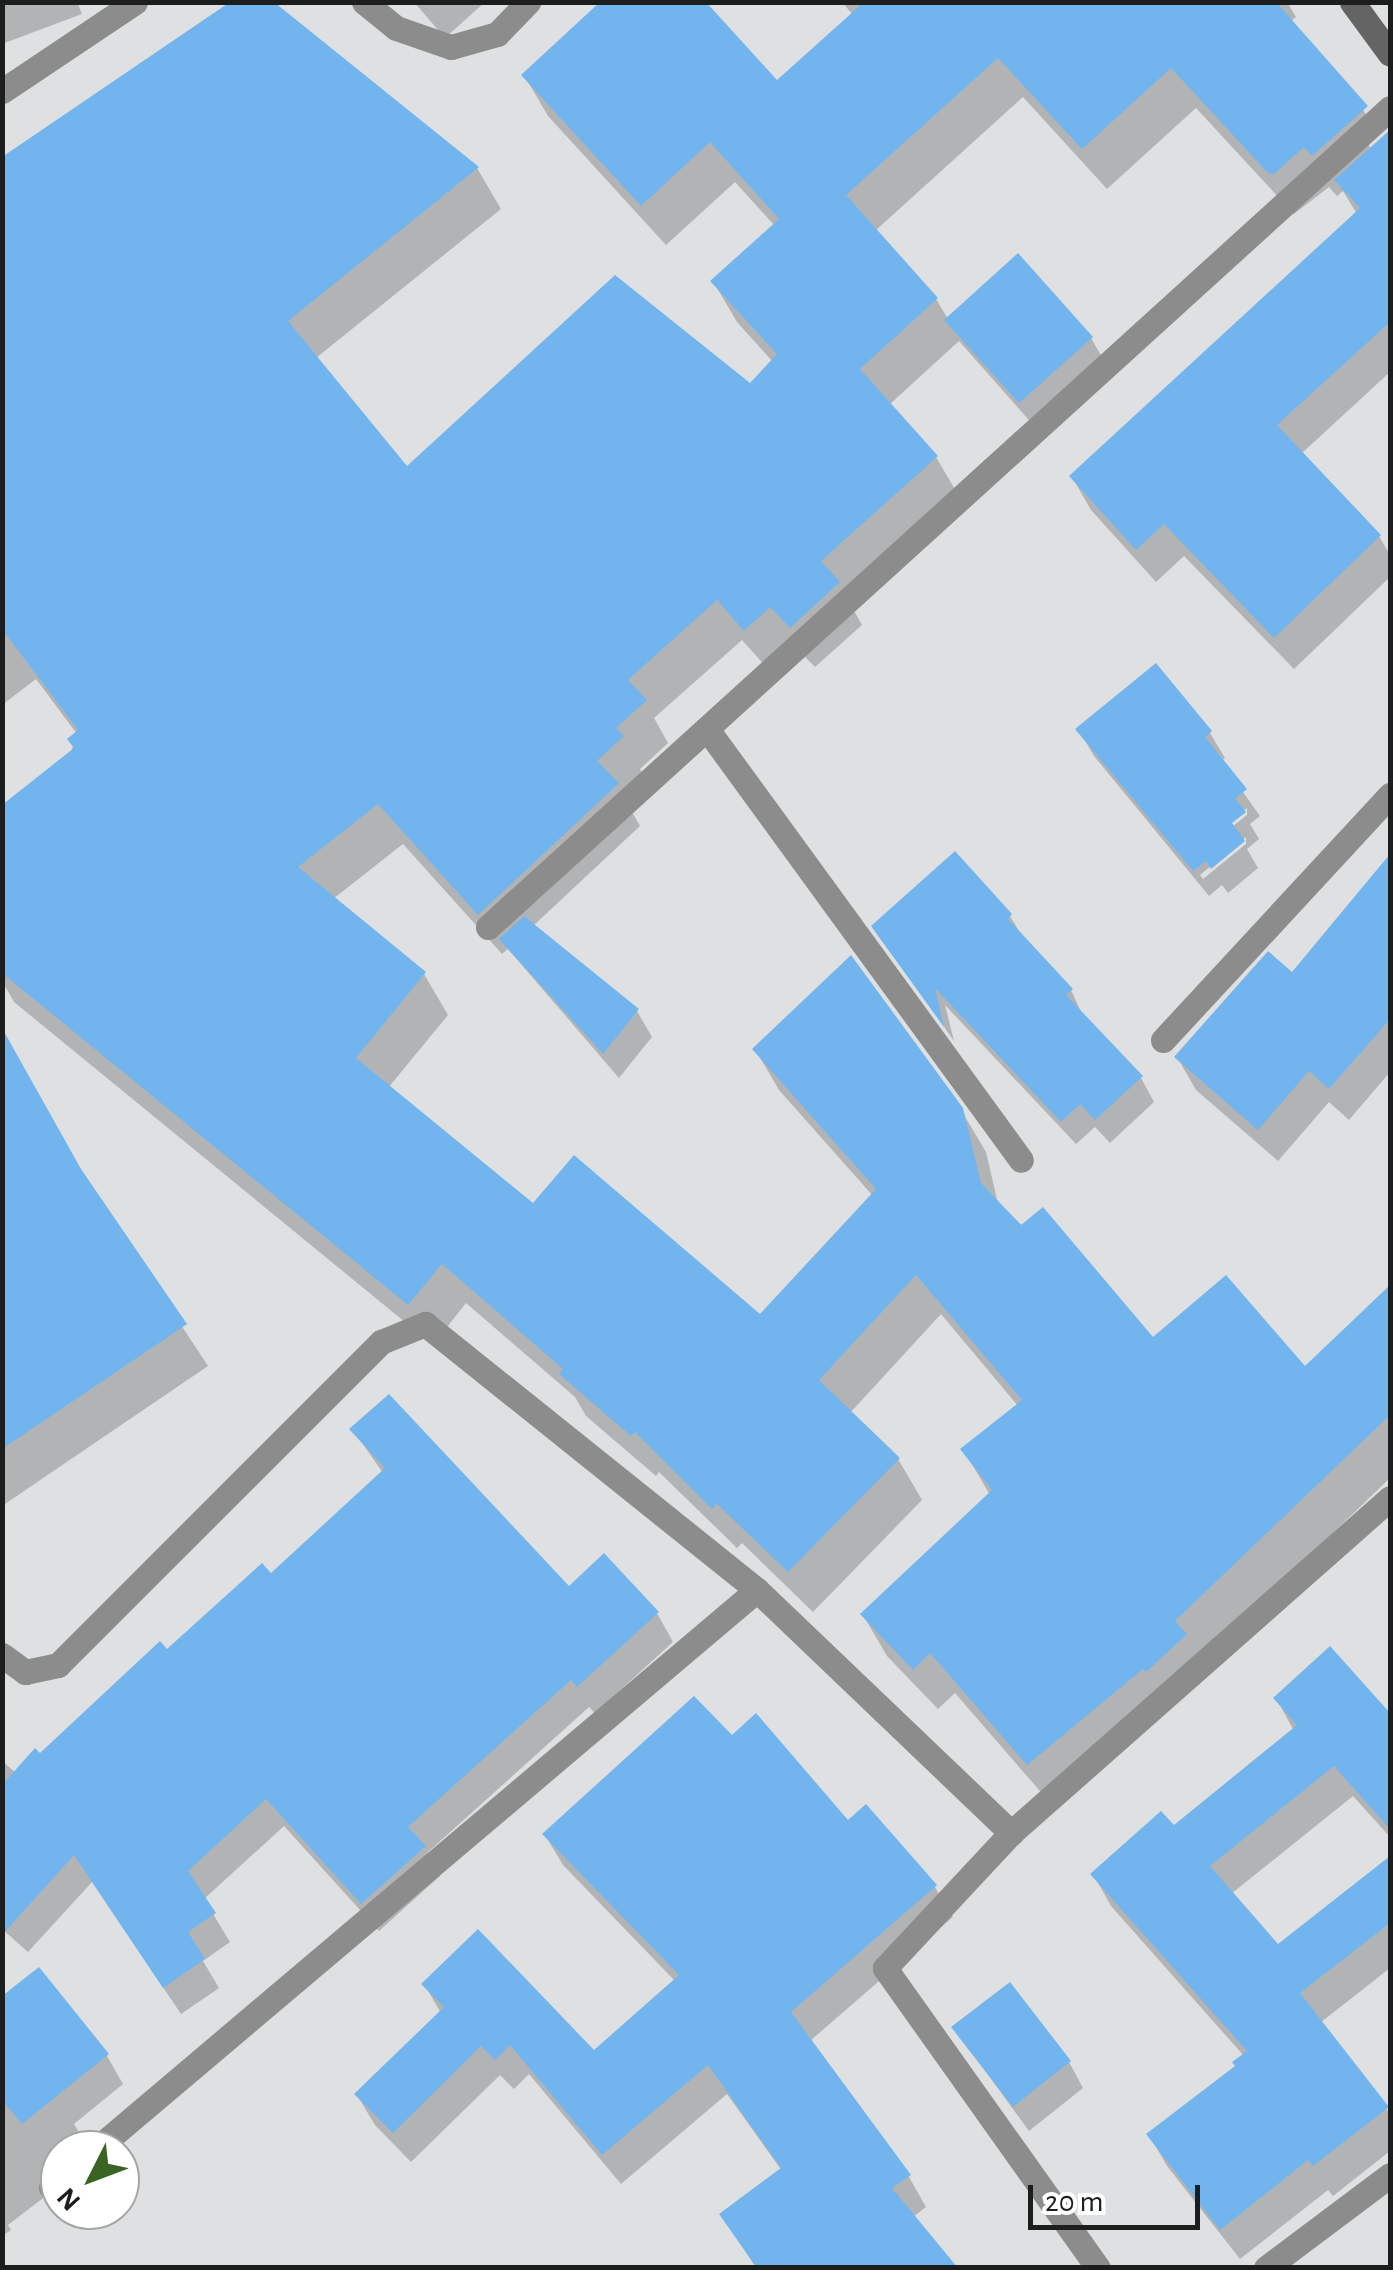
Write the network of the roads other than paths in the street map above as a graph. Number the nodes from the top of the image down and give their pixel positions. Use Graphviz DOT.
graph roads {
  1 [pos="135,2"];
  2 [pos="364,2"];
  3 [pos="528,2"];
  4 [pos="1352,2"];
  5 [pos="1390,54"];
  6 [pos="2,91"];
  7 [pos="1390,108"];
  8 [pos="707,729"];
  9 [pos="1390,795"];
  10 [pos="488,927"];
  11 [pos="1163,1040"];
  12 [pos="1022,1160"];
  13 [pos="1390,1498"];
  14 [pos="757,1590"];
  15 [pos="2,1654"];
  16 [pos="1011,1833"];
  17 [pos="119,2130"];
  18 [pos="1390,2176"];
  19 [pos="1098,2268"];
  20 [pos="1266,2268"];
  1 -- 6 [label="street"];
  2 -- 3 [label="street"];
  4 -- 5 [label="main road"];
  7 -- 8 [label="street"];
  8 -- 10 [label="street"];
  8 -- 12 [label="street"];
  9 -- 11 [label="street"];
  13 -- 16 [label="street"];
  14 -- 15 [label="street"];
  14 -- 16 [label="street"];
  14 -- 17 [label="street"];
  16 -- 19 [label="street"];
  18 -- 20 [label="street"];
}
